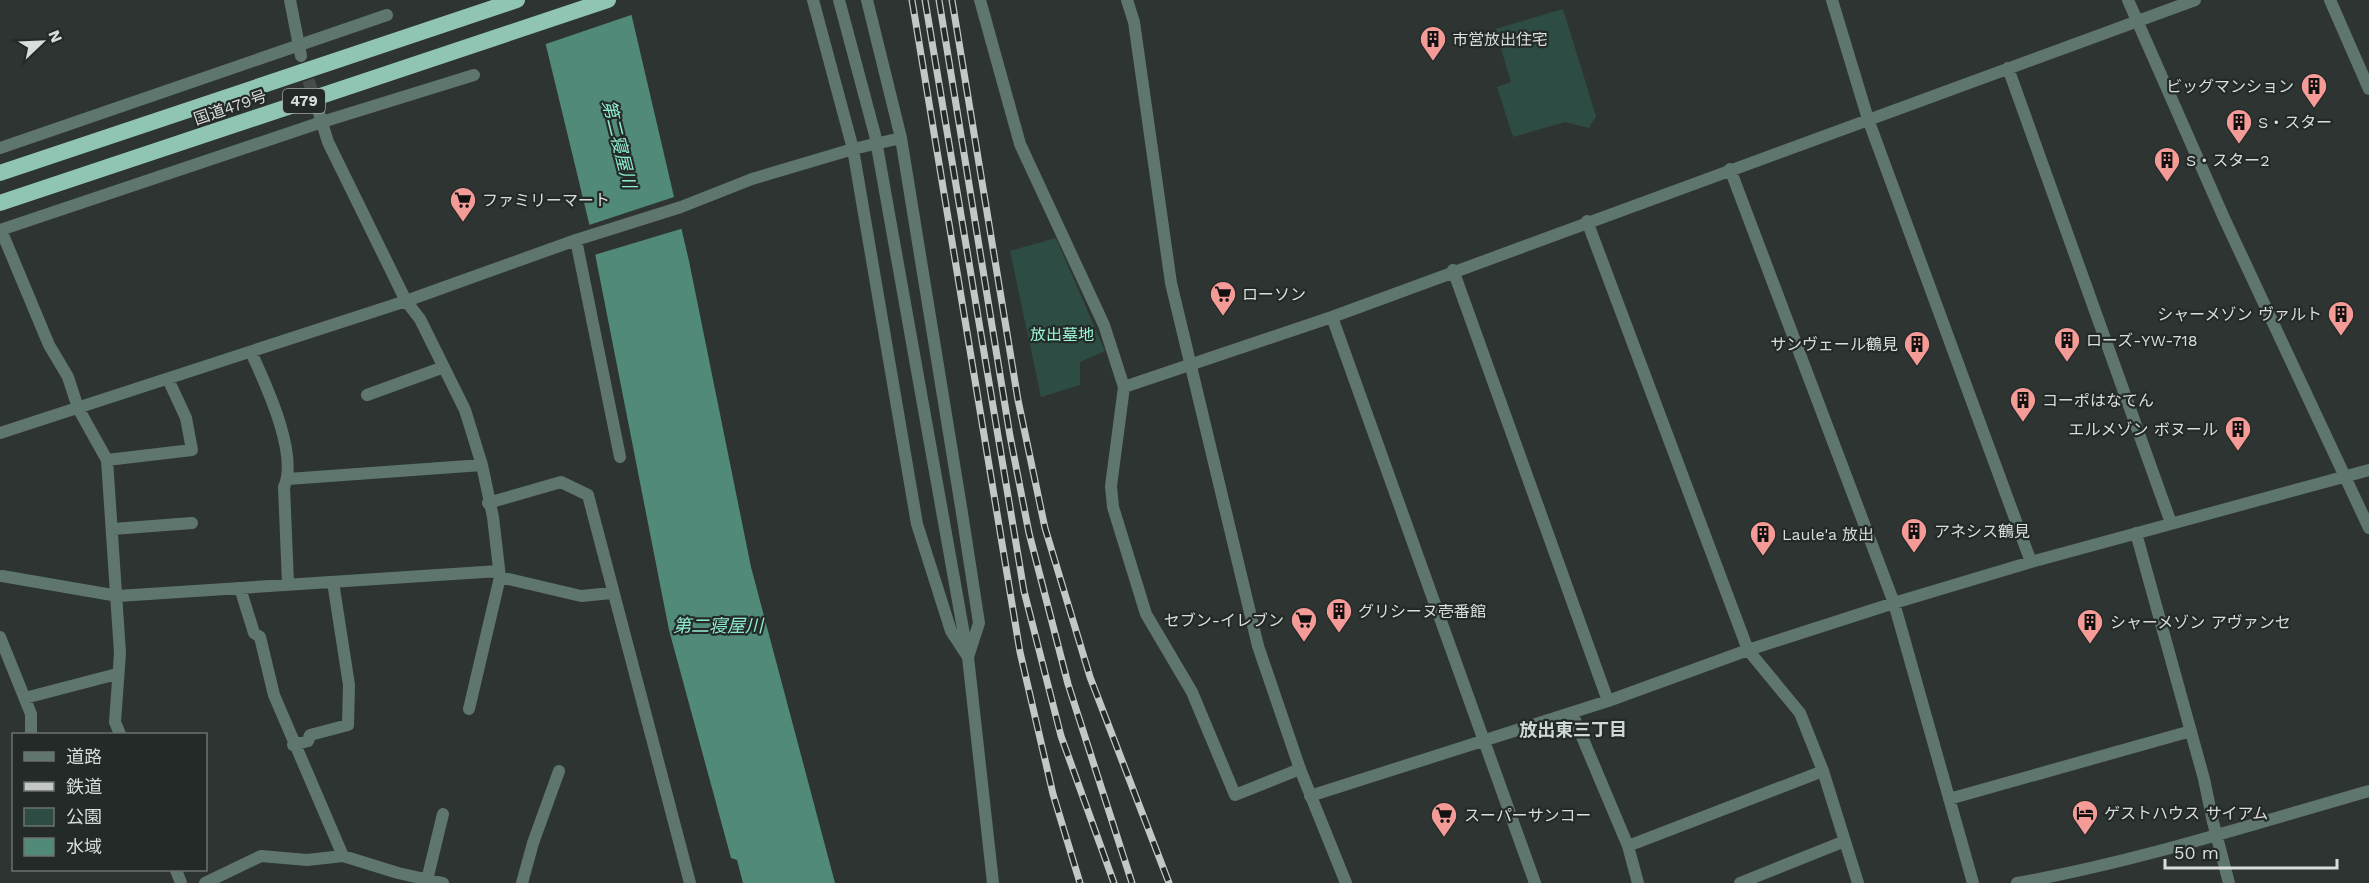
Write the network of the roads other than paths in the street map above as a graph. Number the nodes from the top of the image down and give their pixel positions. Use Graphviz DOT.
graph roads {
  1 [pos="290,0"];
  2 [pos="517,0"];
  3 [pos="609,0"];
  4 [pos="813,0"];
  5 [pos="839,0"];
  6 [pos="867,0"];
  7 [pos="980,0"];
  8 [pos="1127,0"];
  9 [pos="1832,0"];
  10 [pos="2128,0"];
  11 [pos="2195,0"];
  12 [pos="2330,0"];
  13 [pos="387,15"];
  14 [pos="2137,21"];
  15 [pos="300,52"];
  16 [pos="2008,68"];
  17 [pos="474,75"];
  18 [pos="2369,89"];
  19 [pos="320,117"];
  20 [pos="1868,119"];
  21 [pos="902,138"];
  22 [pos="0,148"];
  23 [pos="853,149"];
  24 [pos="1730,169"];
  25 [pos="0,173"];
  26 [pos="0,202"];
  27 [pos="1587,221"];
  28 [pos="0,230"];
  29 [pos="580,239"];
  30 [pos="1453,270"];
  31 [pos="406,301"];
  32 [pos="1332,317"];
  33 [pos="251,352"];
  34 [pos="1190,366"];
  35 [pos="444,367"];
  36 [pos="168,379"];
  37 [pos="1124,387"];
  38 [pos="367,394"];
  39 [pos="78,408"];
  40 [pos="0,433"];
  41 [pos="620,458"];
  42 [pos="107,460"];
  43 [pos="482,465"];
  44 [pos="2369,470"];
  45 [pos="2344,476"];
  46 [pos="288,478"];
  47 [pos="488,503"];
  48 [pos="192,523"];
  49 [pos="2171,523"];
  50 [pos="2369,528"];
  51 [pos="114,529"];
  52 [pos="2136,533"];
  53 [pos="2031,562"];
  54 [pos="499,574"];
  55 [pos="1,576"];
  56 [pos="333,582"];
  57 [pos="288,584"];
  58 [pos="240,588"];
  59 [pos="612,593"];
  60 [pos="118,596"];
  61 [pos="1894,603"];
  62 [pos="0,637"];
  63 [pos="1748,650"];
  64 [pos="968,657"];
  65 [pos="117,675"];
  66 [pos="25,698"];
  67 [pos="1608,701"];
  68 [pos="469,709"];
  69 [pos="1572,712"];
  70 [pos="2191,731"];
  71 [pos="31,733"];
  72 [pos="119,733"];
  73 [pos="1485,738"];
  74 [pos="293,745"];
  75 [pos="1300,769"];
  76 [pos="559,771"];
  77 [pos="1823,771"];
  78 [pos="2369,791"];
  79 [pos="1310,796"];
  80 [pos="1949,799"];
  81 [pos="444,814"];
  82 [pos="2216,834"];
  83 [pos="1845,841"];
  84 [pos="1628,846"];
  85 [pos="343,856"];
  86 [pos="2061,879"];
  87 [pos="427,880"];
  88 [pos="205,883"];
  89 [pos="444,883"];
  90 [pos="522,883"];
  91 [pos="690,883"];
  92 [pos="993,883"];
  93 [pos="1346,883"];
  94 [pos="1535,883"];
  95 [pos="1638,883"];
  96 [pos="1740,883"];
  97 [pos="1858,883"];
  98 [pos="1972,883"];
  99 [pos="2017,883"];
  100 [pos="2229,883"];
  1 -- 15 [label="street"];
  2 -- 25 [label="highway, 国道479号 / 479"];
  3 -- 26 [label="highway, 国道479号 / 479"];
  4 -- 23 [label="street"];
  5 -- 64 [label="street"];
  6 -- 21 [label="street"];
  7 -- 37 [label="street"];
  8 -- 34 [label="street"];
  9 -- 20 [label="street"];
  10 -- 14 [label="street"];
  11 -- 14 [label="street"];
  12 -- 18 [label="street"];
  13 -- 15 [label="street"];
  14 -- 16 [label="street"];
  14 -- 45 [label="street"];
  15 -- 22 [label="street"];
  16 -- 20 [label="street"];
  16 -- 49 [label="street"];
  17 -- 19 [label="street"];
  19 -- 28 [label="street"];
  19 -- 31 [label="street"];
  20 -- 24 [label="street"];
  20 -- 53 [label="street"];
  21 -- 23 [label="street"];
  21 -- 64 [label="street"];
  23 -- 29 [label="street"];
  23 -- 64 [label="street"];
  24 -- 27 [label="street"];
  24 -- 61 [label="street"];
  27 -- 30 [label="street"];
  27 -- 63 [label="street"];
  28 -- 39 [label="street"];
  29 -- 31 [label="street"];
  29 -- 41 [label="street"];
  30 -- 32 [label="street"];
  30 -- 67 [label="street"];
  31 -- 33 [label="street"];
  31 -- 35 [label="street"];
  32 -- 34 [label="street"];
  32 -- 73 [label="street"];
  33 -- 36 [label="street"];
  33 -- 46 [label="street"];
  34 -- 37 [label="street"];
  34 -- 75 [label="street"];
  35 -- 38 [label="street"];
  35 -- 43 [label="street"];
  36 -- 39 [label="street"];
  36 -- 42 [label="street"];
  37 -- 75 [label="street"];
  39 -- 40 [label="street"];
  39 -- 42 [label="street"];
  42 -- 51 [label="street"];
  43 -- 46 [label="street"];
  43 -- 47 [label="street"];
  44 -- 45 [label="street"];
  45 -- 49 [label="street"];
  45 -- 50 [label="street"];
  46 -- 57 [label="street"];
  47 -- 54 [label="street"];
  47 -- 59 [label="street"];
  48 -- 51 [label="street"];
  49 -- 52 [label="street"];
  51 -- 60 [label="street"];
  52 -- 53 [label="street"];
  52 -- 70 [label="street"];
  53 -- 61 [label="street"];
  54 -- 56 [label="street"];
  54 -- 59 [label="street"];
  54 -- 68 [label="street"];
  55 -- 60 [label="street"];
  56 -- 57 [label="street"];
  56 -- 74 [label="street"];
  57 -- 58 [label="street"];
  58 -- 60 [label="street"];
  58 -- 74 [label="street"];
  59 -- 91 [label="street"];
  60 -- 65 [label="street"];
  61 -- 63 [label="street"];
  61 -- 80 [label="street"];
  62 -- 66 [label="street"];
  63 -- 67 [label="street"];
  63 -- 77 [label="street"];
  64 -- 92 [label="street"];
  65 -- 66 [label="street"];
  65 -- 72 [label="street"];
  66 -- 71 [label="street"];
  67 -- 69 [label="street"];
  69 -- 73 [label="street"];
  69 -- 84 [label="street"];
  70 -- 80 [label="street"];
  70 -- 82 [label="street"];
  73 -- 79 [label="street"];
  73 -- 94 [label="street"];
  74 -- 85 [label="street"];
  75 -- 79 [label="street"];
  76 -- 90 [label="street"];
  77 -- 83 [label="street"];
  77 -- 84 [label="street"];
  78 -- 82 [label="street"];
  79 -- 93 [label="street"];
  80 -- 98 [label="street"];
  81 -- 87 [label="street"];
  82 -- 86 [label="street"];
  82 -- 100 [label="street"];
  83 -- 96 [label="street"];
  83 -- 97 [label="street"];
  84 -- 95 [label="street"];
  85 -- 87 [label="street"];
  85 -- 88 [label="street"];
  86 -- 99 [label="street"];
  87 -- 89 [label="street"];
}
